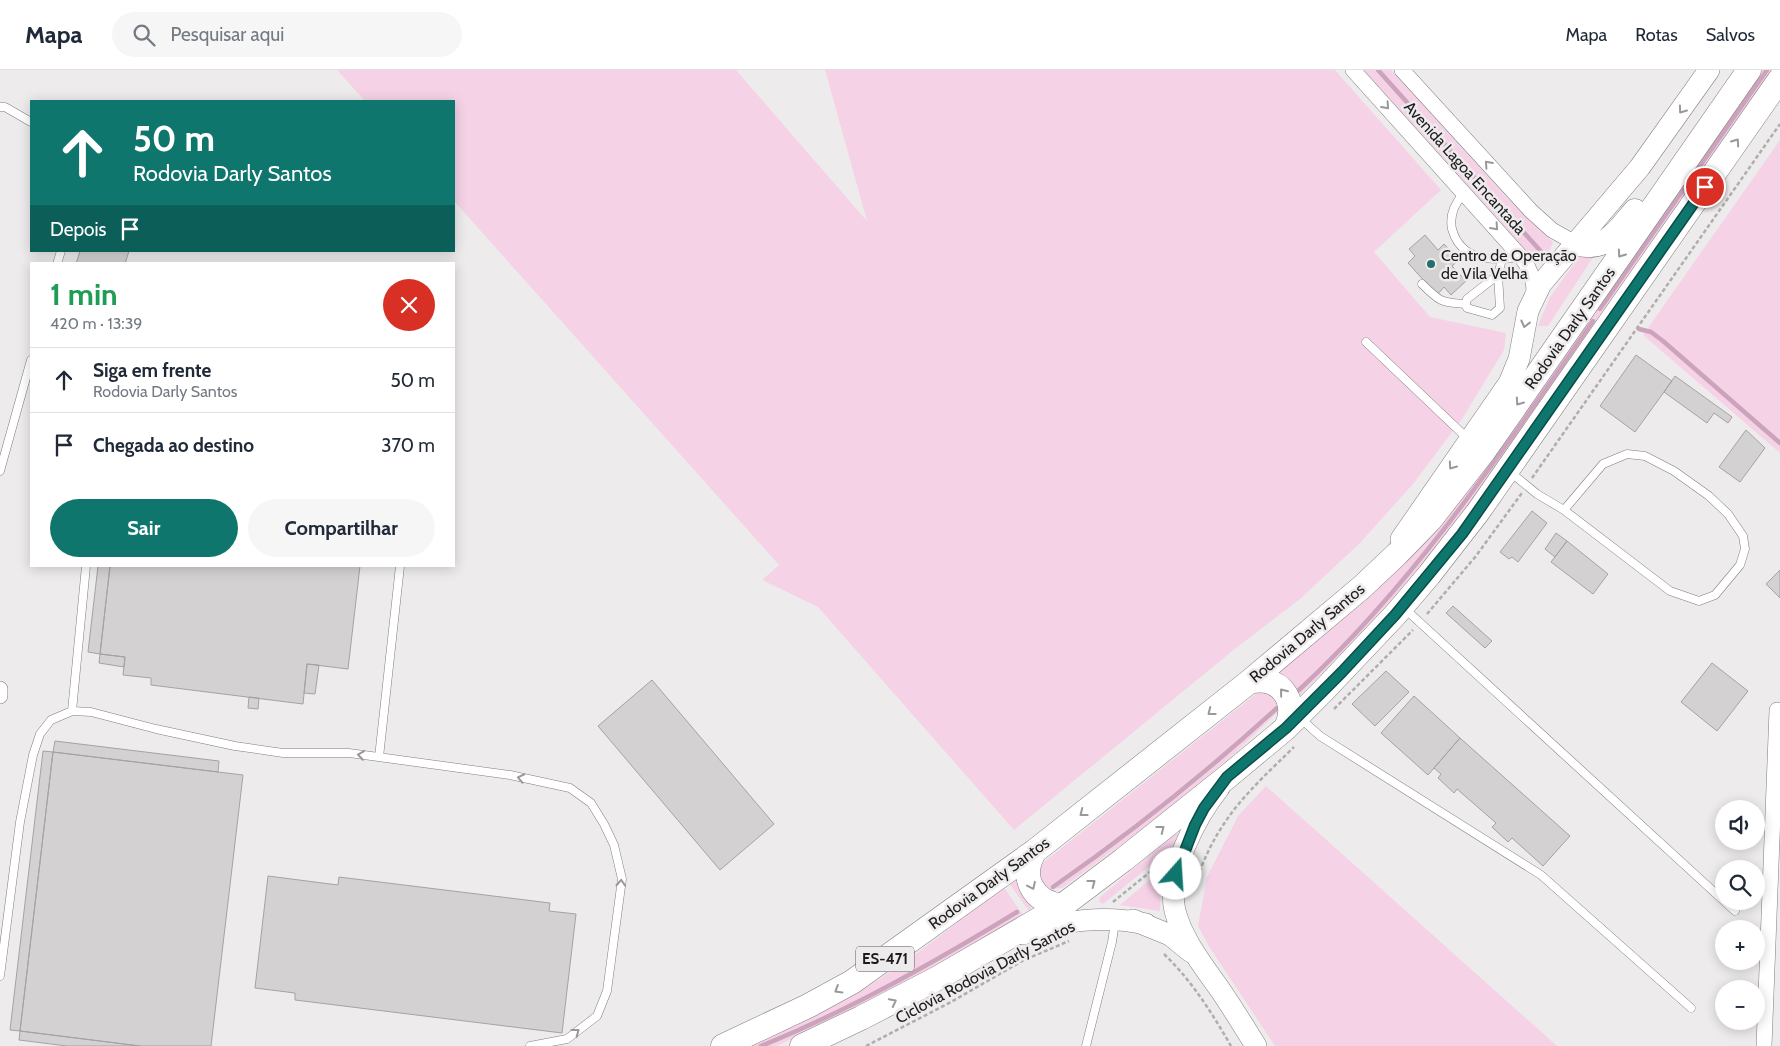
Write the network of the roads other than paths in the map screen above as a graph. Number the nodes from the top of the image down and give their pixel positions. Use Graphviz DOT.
graph roads {
  1 [pos="1353,70"];
  2 [pos="1402,70"];
  3 [pos="1709,70"];
  4 [pos="1749,70"];
  5 [pos="1780,79"];
  6 [pos="0,107"];
  7 [pos="1723,107"];
  8 [pos="30,121"];
  9 [pos="1464,193"];
  10 [pos="1575,243"];
  11 [pos="1521,257"];
  12 [pos="1502,259"];
  13 [pos="1498,275"];
  14 [pos="1422,284"];
  15 [pos="1534,298"];
  16 [pos="1466,304"];
  17 [pos="1366,342"];
  18 [pos="30,364"];
  19 [pos="1470,440"];
  20 [pos="0,470"];
  21 [pos="1508,470"];
  22 [pos="1564,510"];
  23 [pos="86,567"];
  24 [pos="400,567"];
  25 [pos="1380,571"];
  26 [pos="1402,607"];
  27 [pos="1249,682"];
  28 [pos="0,689"];
  29 [pos="0,696"];
  30 [pos="1777,710"];
  31 [pos="72,711"];
  32 [pos="1292,722"];
  33 [pos="379,757"];
  34 [pos="1227,777"];
  35 [pos="1035,851"];
  36 [pos="1715,893"];
  37 [pos="1062,906"];
  38 [pos="1111,916"];
  39 [pos="992,947"];
  40 [pos="1199,960"];
  41 [pos="1773,962"];
  42 [pos="0,976"];
  43 [pos="1691,1008"];
  44 [pos="530,1046"];
  45 [pos="722,1046"];
  46 [pos="802,1046"];
  47 [pos="1086,1046"];
  48 [pos="1256,1046"];
  49 [pos="1764,1046"];
  1 -- 9 [label="street, Avenida Lagoa Encantada, one-way"];
  10 -- 2 [label="street, Avenida Lagoa Encantada, one-way"];
  3 -- 10 [label="street, one-way"];
  4 -- 7 [label="main road, Rodovia Darly Santos / ES-471"];
  21 -- 5 [label="main road, Rodovia Darly Santos / ES-471, one-way"];
  6 -- 8 [label="lane"];
  7 -- 10 [label="main road"];
  7 -- 25 [label="main road, Rodovia Darly Santos / ES-471, one-way"];
  9 -- 11 [label="street, Avenida Lagoa Encantada, one-way"];
  9 -- 12 [label="lane"];
  10 -- 15 [label="street"];
  11 -- 12 [label="lane"];
  11 -- 15 [label="street, Avenida Lagoa Encantada"];
  12 -- 13 [label="lane"];
  13 -- 16 [label="lane"];
  13 -- 16 [label="lane"];
  14 -- 16 [label="lane"];
  15 -- 19 [label="street, one-way"];
  17 -- 19 [label="lane"];
  18 -- 20 [label="lane"];
  19 -- 25 [label="street, one-way"];
  21 -- 22 [label="lane"];
  21 -- 26 [label="main road, Rodovia Darly Santos / ES-471"];
  22 -- 22 [label="lane"];
  23 -- 31 [label="lane"];
  24 -- 33 [label="lane"];
  25 -- 27 [label="main road, Rodovia Darly Santos / ES-471"];
  26 -- 32 [label="main road, Rodovia Darly Santos / ES-471"];
  26 -- 36 [label="lane"];
  32 -- 27 [label="main road, one-way"];
  27 -- 35 [label="main road, Rodovia Darly Santos / ES-471, one-way"];
  28 -- 29 [label="street"];
  30 -- 41 [label="street"];
  33 -- 31 [label="lane, one-way"];
  31 -- 42 [label="lane"];
  32 -- 34 [label="main road, Rodovia Darly Santos / ES-471"];
  32 -- 43 [label="lane"];
  44 -- 33 [label="lane, one-way"];
  37 -- 34 [label="main road, Rodovia Darly Santos / ES-471, one-way"];
  34 -- 40 [label="street"];
  35 -- 37 [label="main road, one-way"];
  35 -- 45 [label="main road, Rodovia Darly Santos / ES-471, one-way"];
  37 -- 38 [label="street"];
  37 -- 39 [label="main road, Rodovia Darly Santos / ES-471"];
  38 -- 39 [label="street"];
  38 -- 40 [label="street"];
  38 -- 47 [label="lane"];
  46 -- 39 [label="main road, Rodovia Darly Santos / ES-471, one-way"];
  40 -- 48 [label="street"];
  41 -- 49 [label="street"];
}
